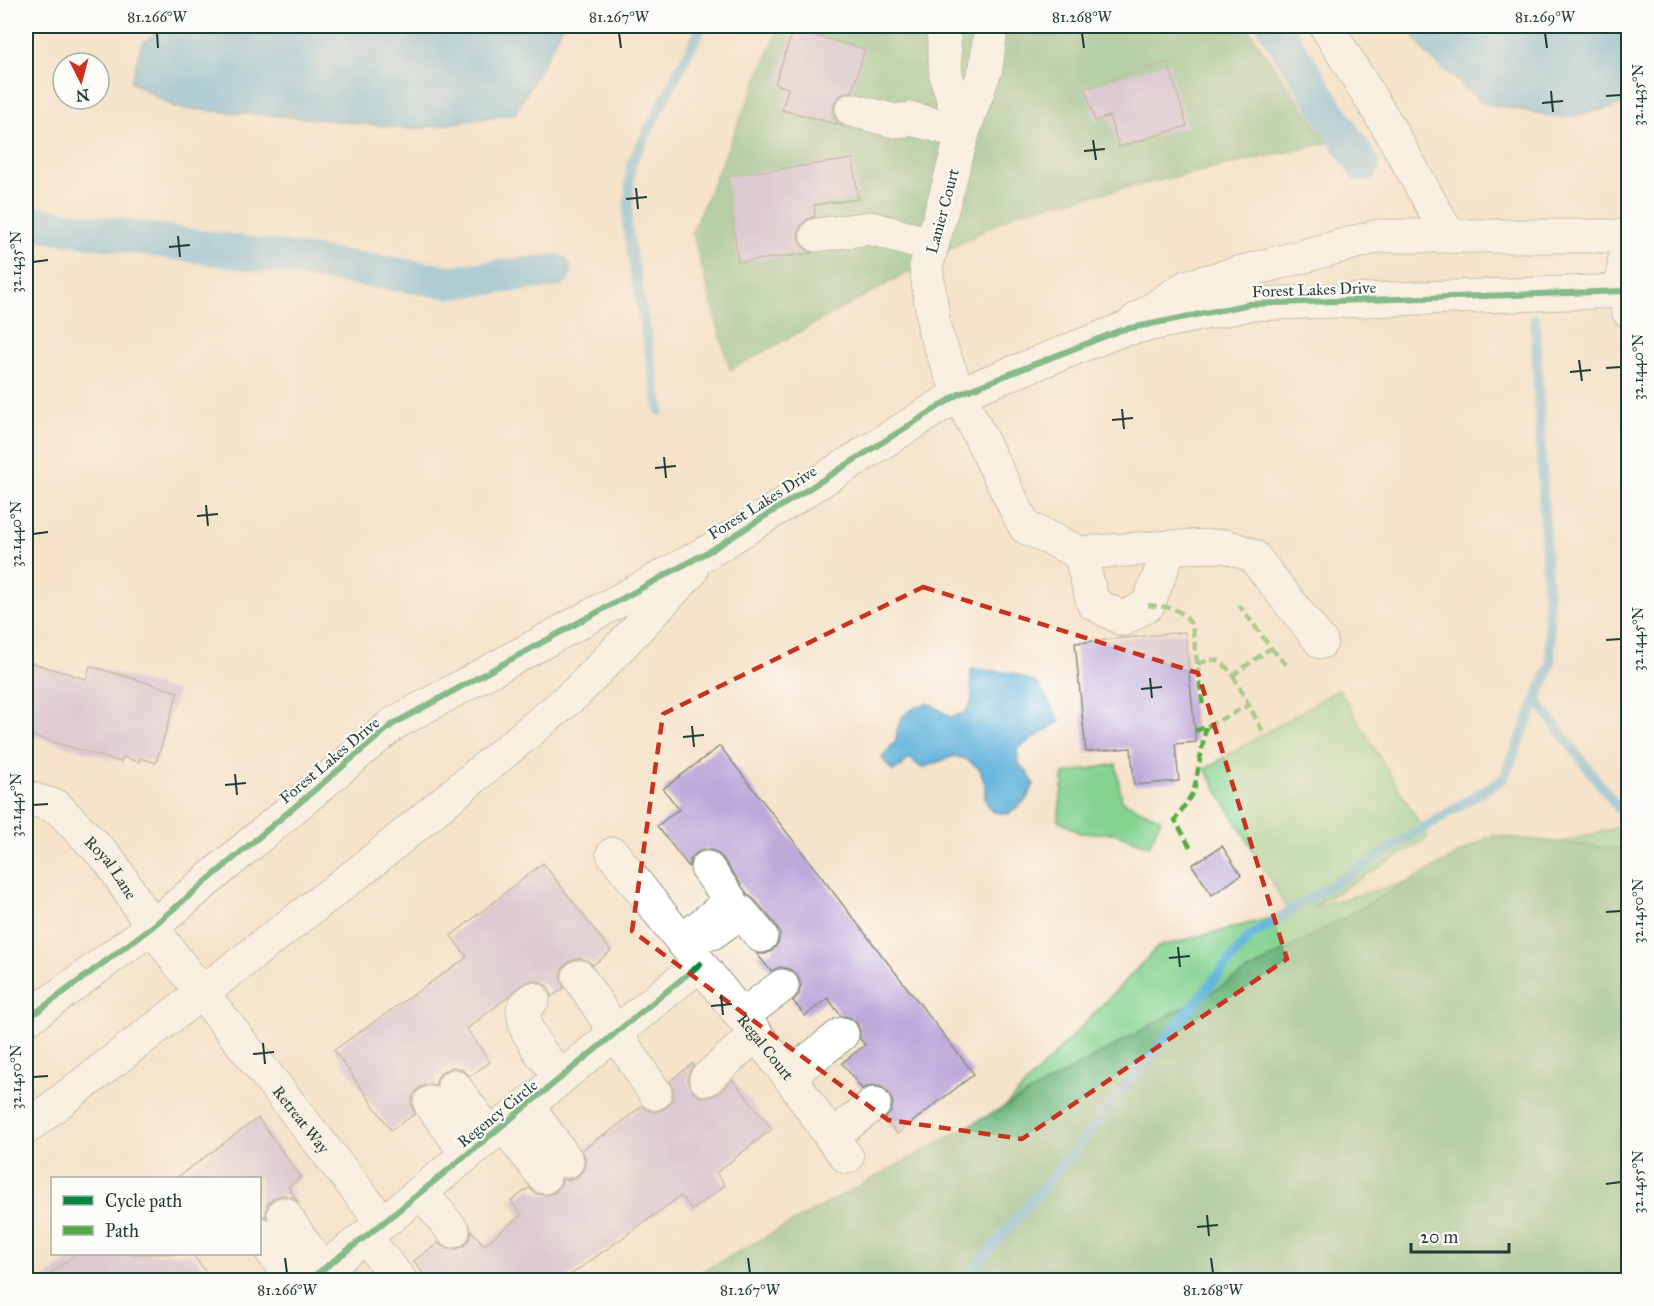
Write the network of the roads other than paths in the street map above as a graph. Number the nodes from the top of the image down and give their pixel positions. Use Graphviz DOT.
graph roads {
  1 [pos="943,26"];
  2 [pos="991,26"];
  3 [pos="1326,26"];
  4 [pos="852,110"];
  5 [pos="963,132"];
  6 [pos="818,235"];
  7 [pos="1449,236"];
  8 [pos="1629,237"];
  9 [pos="932,245"];
  10 [pos="1626,301"];
  11 [pos="1121,330"];
  12 [pos="959,394"];
  13 [pos="1170,547"];
  14 [pos="713,549"];
  15 [pos="1080,553"];
  16 [pos="1321,642"];
  17 [pos="26,797"];
  18 [pos="613,854"];
  19 [pos="707,868"];
  20 [pos="152,927"];
  21 [pos="761,936"];
  22 [pos="690,952"];
  23 [pos="177,961"];
  24 [pos="579,976"];
  25 [pos="782,986"];
  26 [pos="202,993"];
  27 [pos="533,999"];
  28 [pos="26,1020"];
  29 [pos="749,1025"];
  30 [pos="616,1032"];
  31 [pos="842,1034"];
  32 [pos="789,1076"];
  33 [pos="561,1077"];
  34 [pos="706,1079"];
  35 [pos="655,1092"];
  36 [pos="442,1095"];
  37 [pos="874,1104"];
  38 [pos="26,1128"];
  39 [pos="497,1130"];
  40 [pos="556,1169"];
  41 [pos="422,1192"];
  42 [pos="272,1224"];
  43 [pos="374,1230"];
  44 [pos="453,1231"];
  45 [pos="308,1277"];
  46 [pos="400,1281"];
  1 -- 5 [label="street"];
  2 -- 5 [label="street, Lanier Court"];
  3 -- 7 [label="street"];
  4 -- 5 [label="street"];
  5 -- 9 [label="street, Lanier Court"];
  6 -- 9 [label="street"];
  7 -- 8 [label="street, Forest Lakes Drive"];
  7 -- 11 [label="street, Forest Lakes Drive"];
  8 -- 10 [label="street"];
  9 -- 12 [label="street, Lanier Court"];
  10 -- 11 [label="street, Forest Lakes Drive"];
  11 -- 12 [label="street, Forest Lakes Drive"];
  12 -- 14 [label="street, Forest Lakes Drive"];
  12 -- 15 [label="street, Lanier Court"];
  13 -- 15 [label="street"];
  13 -- 15 [label="street"];
  13 -- 16 [label="street"];
  14 -- 20 [label="street, Forest Lakes Drive"];
  14 -- 26 [label="street, Forest Lakes Drive"];
  17 -- 20 [label="street, Royal Lane"];
  18 -- 22 [label="street, Regal Court"];
  19 -- 22 [label="street"];
  20 -- 23 [label="street, Royal Lane"];
  20 -- 28 [label="street, Forest Lakes Drive"];
  21 -- 22 [label="street"];
  22 -- 29 [label="street, Regal Court"];
  22 -- 30 [label="street, Regency Circle"];
  23 -- 26 [label="street, Retreat Way"];
  24 -- 30 [label="street"];
  25 -- 29 [label="street"];
  26 -- 38 [label="street, Forest Lakes Drive"];
  26 -- 43 [label="street, Retreat Way"];
  27 -- 33 [label="street"];
  29 -- 32 [label="street, Regal Court"];
  29 -- 34 [label="street"];
  30 -- 33 [label="street, Regency Circle"];
  30 -- 35 [label="street"];
  31 -- 32 [label="street"];
  32 -- 37 [label="street, Regal Court"];
  33 -- 39 [label="street, Regency Circle"];
  36 -- 39 [label="street"];
  39 -- 40 [label="street"];
  39 -- 41 [label="street, Regency Circle"];
  41 -- 43 [label="street, Regency Circle"];
  41 -- 44 [label="street"];
  42 -- 45 [label="street"];
  43 -- 45 [label="street, Regency Circle"];
  43 -- 46 [label="street, Retreat Way"];
}
